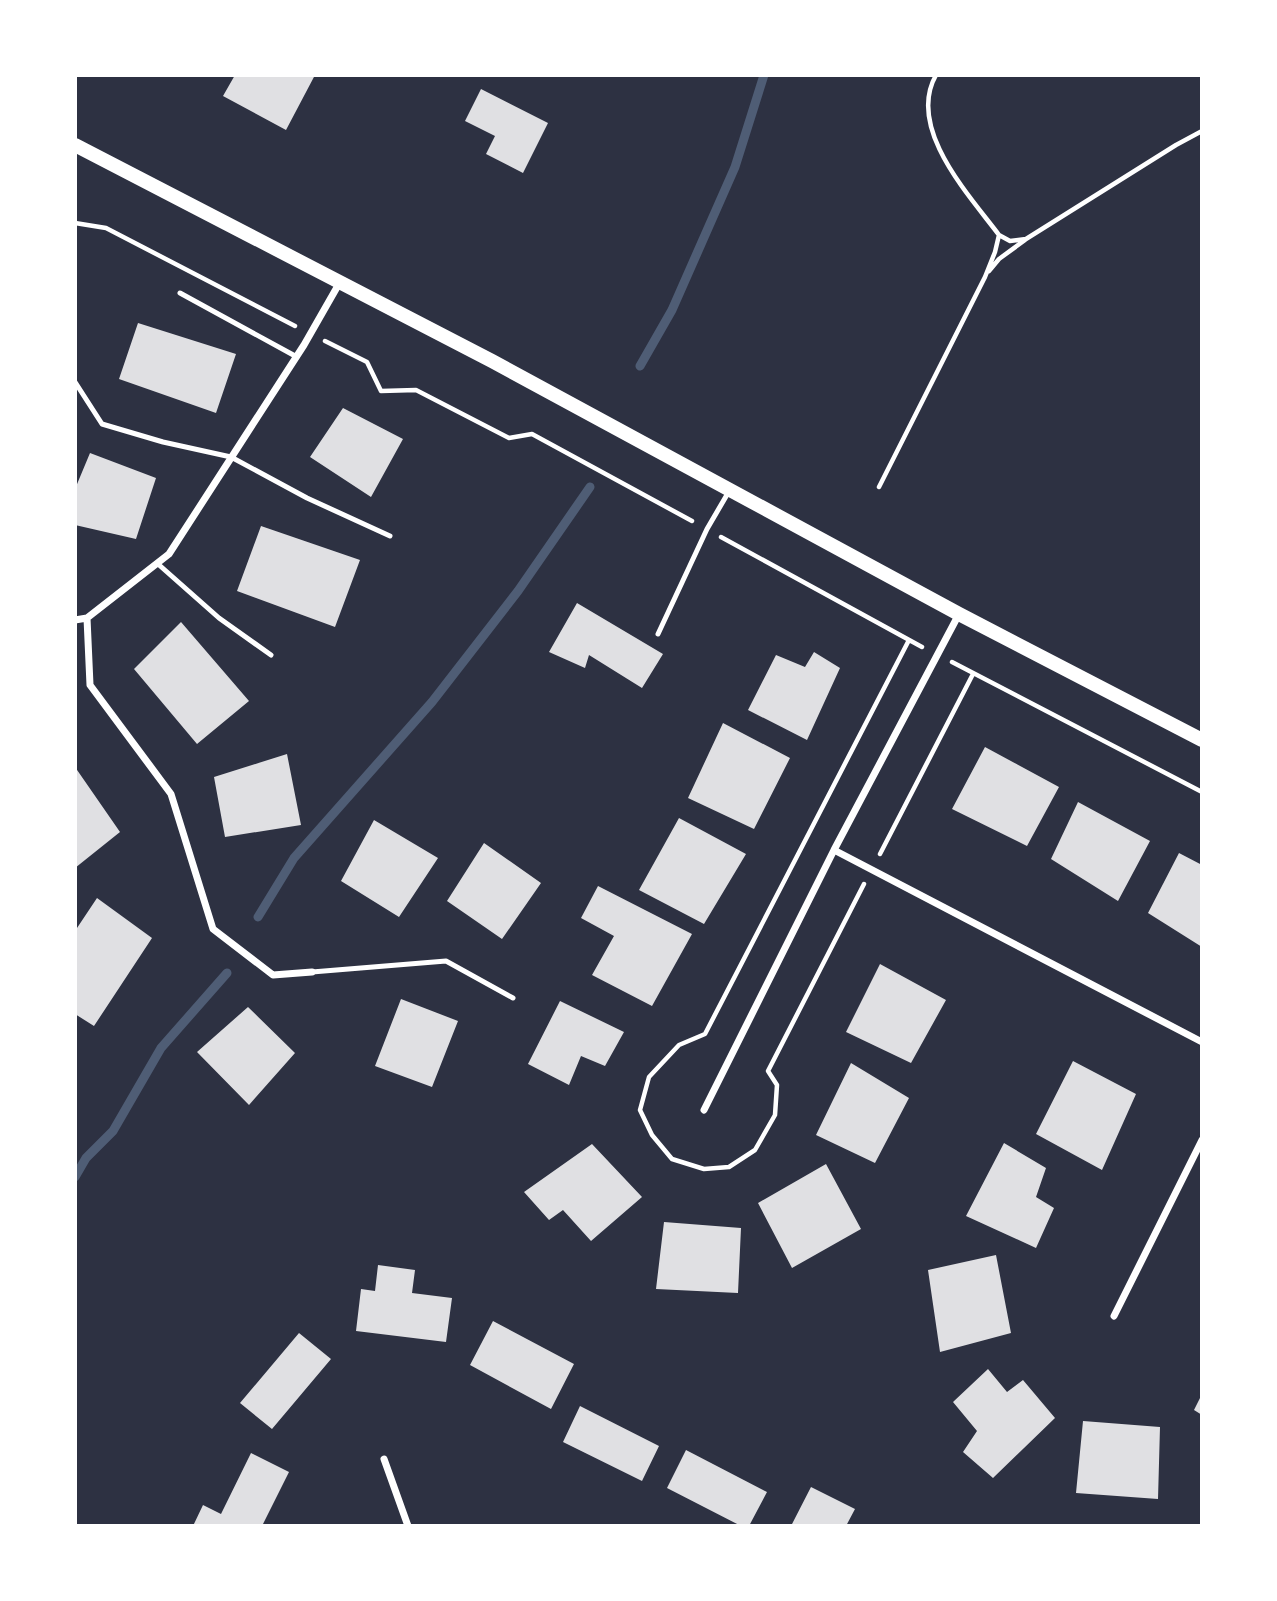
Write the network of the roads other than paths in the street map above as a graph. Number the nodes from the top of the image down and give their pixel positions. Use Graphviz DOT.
graph roads {
  1 [pos="75,145"];
  2 [pos="340,281"];
  3 [pos="180,293"];
  4 [pos="296,357"];
  5 [pos="75,382"];
  6 [pos="232,457"];
  7 [pos="729,491"];
  8 [pos="390,536"];
  9 [pos="158,564"];
  10 [pos="959,614"];
  11 [pos="87,618"];
  12 [pos="75,620"];
  13 [pos="658,634"];
  14 [pos="271,656"];
  15 [pos="1202,740"];
  16 [pos="834,850"];
  17 [pos="312,972"];
  18 [pos="513,998"];
  19 [pos="1202,1042"];
  20 [pos="704,1110"];
  21 [pos="1202,1140"];
  22 [pos="1114,1316"];
  23 [pos="384,1459"];
  24 [pos="408,1526"];
  1 -- 2 [label="main road"];
  2 -- 4 [label="street"];
  2 -- 7 [label="main road"];
  3 -- 4 [label="lane"];
  4 -- 6 [label="street"];
  5 -- 6 [label="lane"];
  6 -- 8 [label="lane"];
  6 -- 9 [label="street"];
  7 -- 10 [label="main road"];
  7 -- 13 [label="lane"];
  9 -- 11 [label="street"];
  9 -- 14 [label="lane"];
  10 -- 15 [label="main road"];
  10 -- 16 [label="street"];
  11 -- 12 [label="street"];
  11 -- 17 [label="street"];
  16 -- 19 [label="street"];
  16 -- 20 [label="street"];
  17 -- 18 [label="lane"];
  21 -- 22 [label="street"];
  23 -- 24 [label="street"];
}
